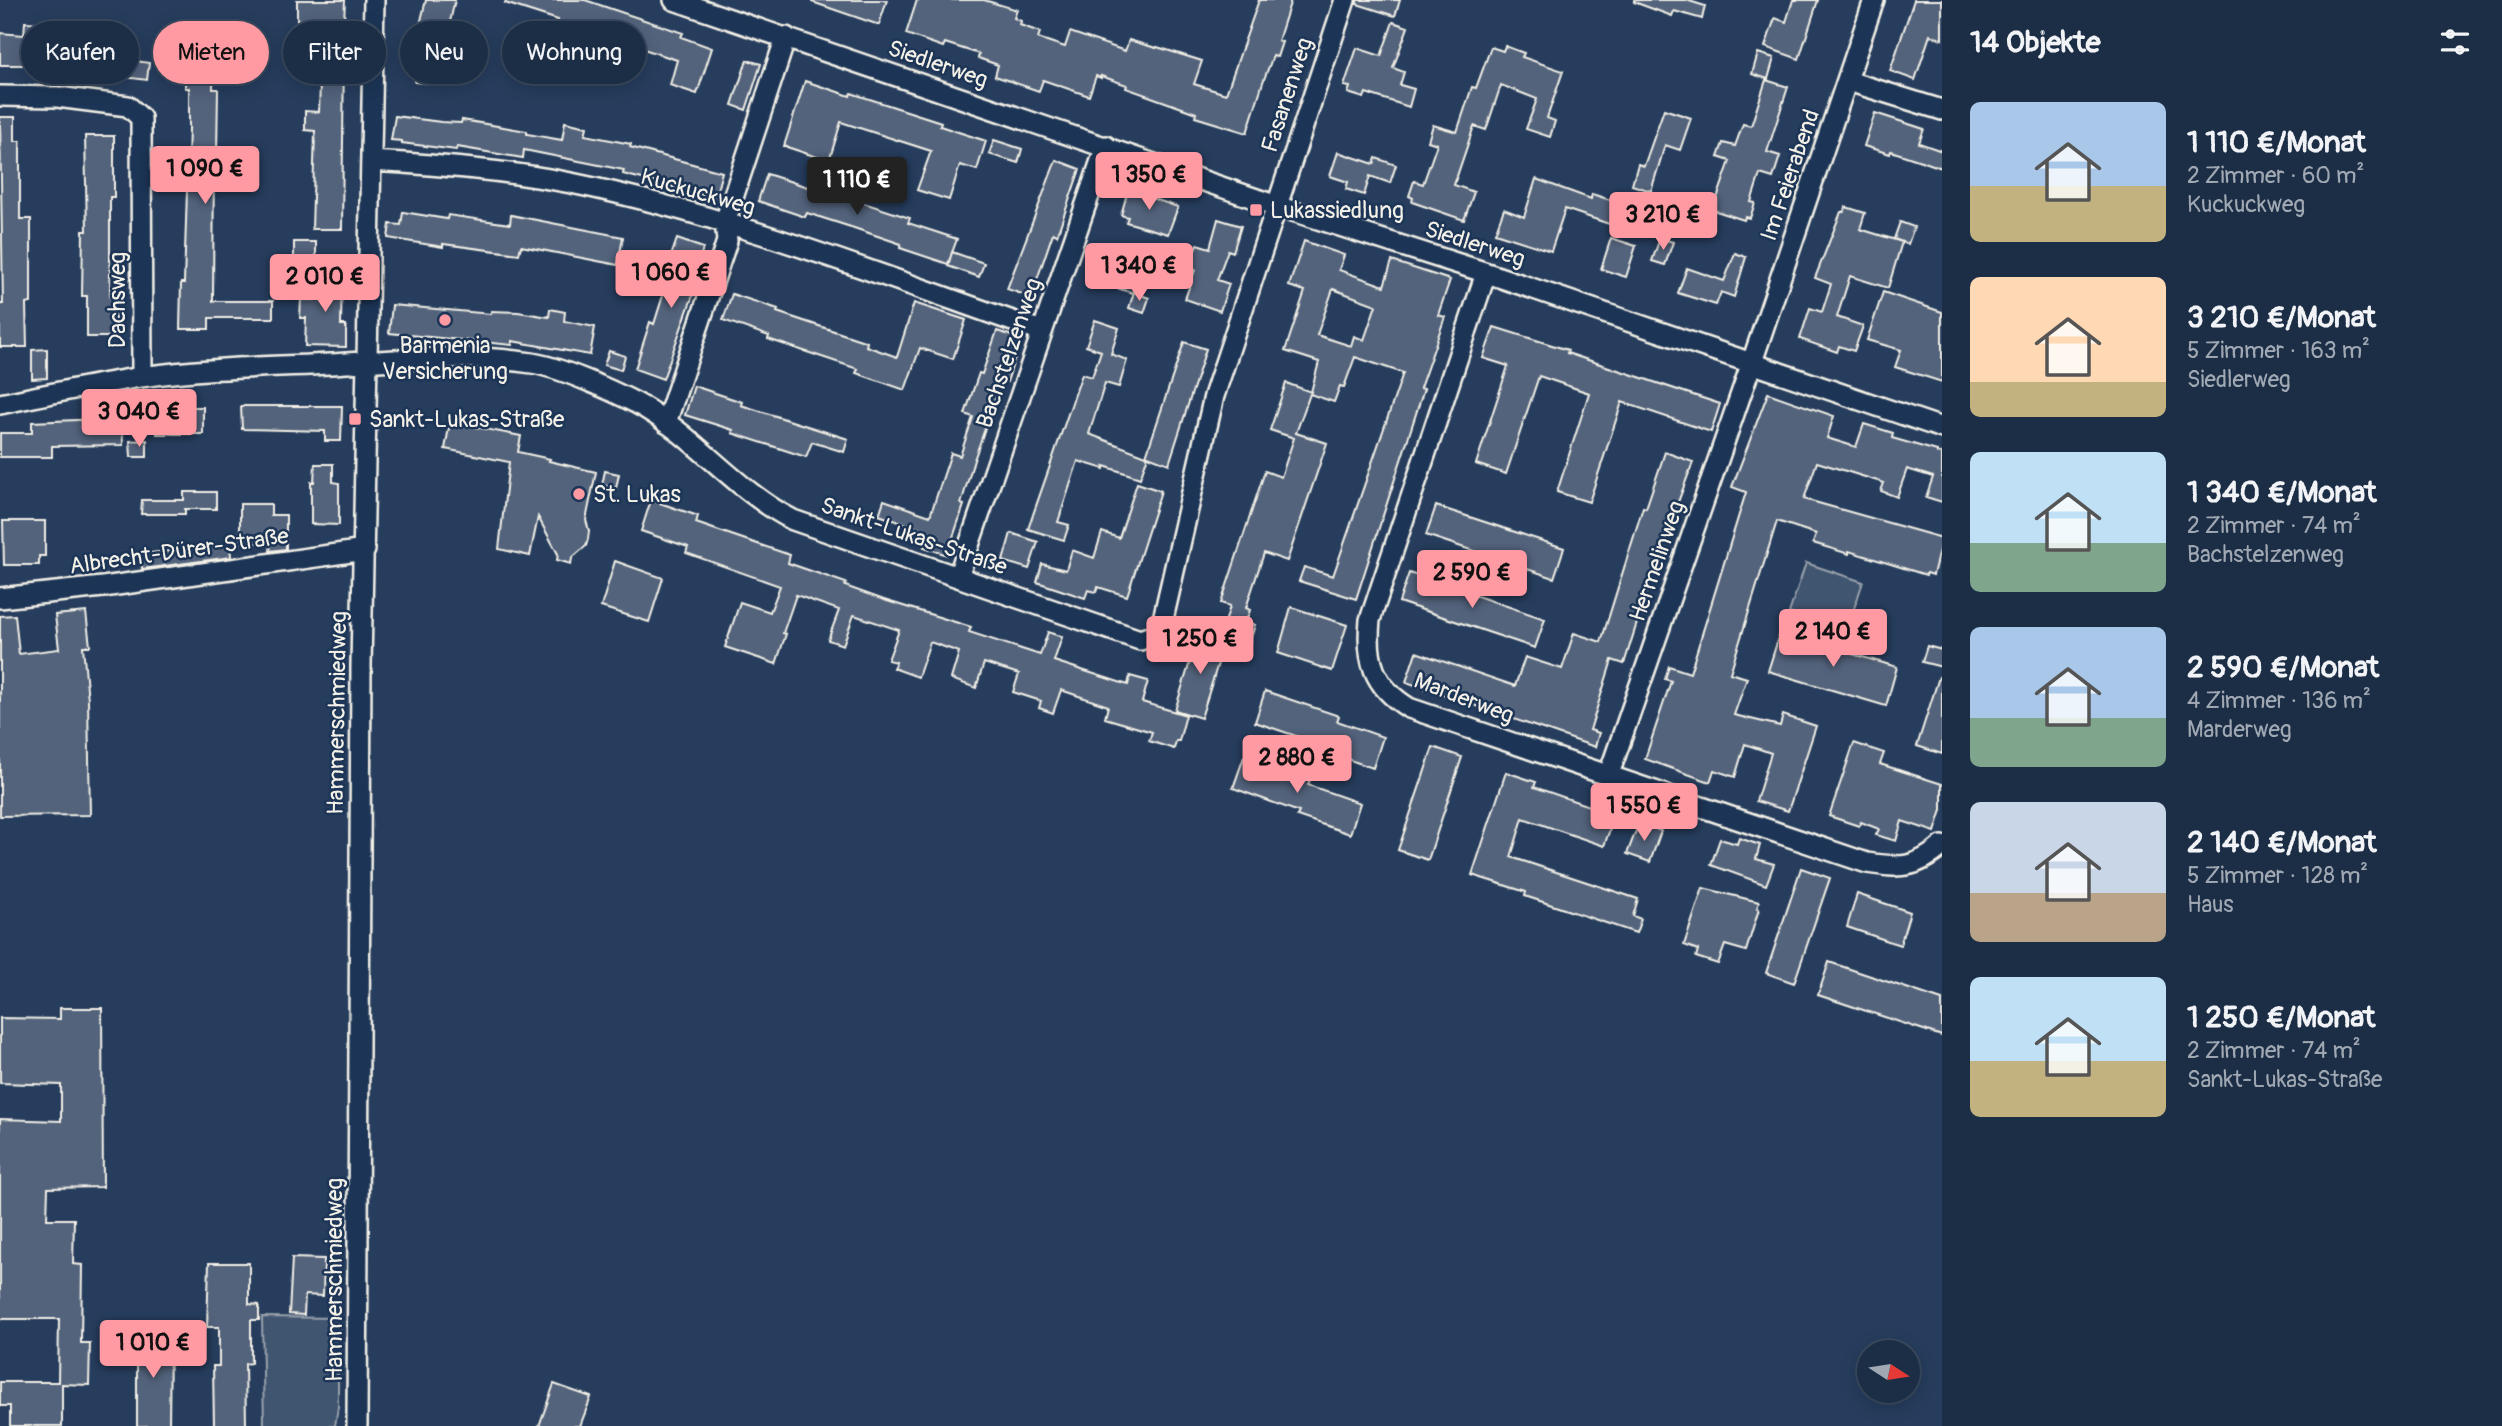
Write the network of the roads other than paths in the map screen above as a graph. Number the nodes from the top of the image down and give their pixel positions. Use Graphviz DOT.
graph roads {
  1 [pos="374,0"];
  2 [pos="674,0"];
  3 [pos="1345,0"];
  4 [pos="1874,0"];
  5 [pos="786,37"];
  6 [pos="1848,81"];
  7 [pos="0,96"];
  8 [pos="1942,110"];
  9 [pos="1106,146"];
  10 [pos="371,162"];
  11 [pos="1277,206"];
  12 [pos="725,222"];
  13 [pos="1486,273"];
  14 [pos="1041,331"];
  15 [pos="367,360"];
  16 [pos="1751,365"];
  17 [pos="142,377"];
  18 [pos="0,404"];
  19 [pos="666,423"];
  20 [pos="1942,428"];
  21 [pos="365,550"];
  22 [pos="958,577"];
  23 [pos="0,598"];
  24 [pos="1609,774"];
  25 [pos="1942,846"];
  26 [pos="357,1426"];
  1 -- 10 [label="street, Hammerschmiedweg"];
  2 -- 5 [label="street, Siedlerweg"];
  3 -- 11 [label="street, Fasanenweg"];
  4 -- 6 [label="street, Im Feierabend"];
  5 -- 9 [label="street, Siedlerweg"];
  5 -- 12 [label="street"];
  6 -- 8 [label="street"];
  6 -- 16 [label="street, Im Feierabend"];
  7 -- 17 [label="street, Dachsweg"];
  9 -- 11 [label="street, Siedlerweg"];
  9 -- 14 [label="street, Bachstelzenweg"];
  10 -- 12 [label="street, Kuckuckweg"];
  10 -- 15 [label="street, Hammerschmiedweg"];
  11 -- 13 [label="street, Siedlerweg"];
  11 -- 22 [label="street, Sankt-Lukas-Straße"];
  12 -- 14 [label="street, Kuckuckweg"];
  12 -- 19 [label="street"];
  13 -- 16 [label="street, Siedlerweg"];
  13 -- 24 [label="street, Marderweg"];
  14 -- 22 [label="street, Bachstelzenweg"];
  15 -- 17 [label="street, Sankt-Lukas-Straße"];
  15 -- 19 [label="street, Sankt-Lukas-Straße"];
  15 -- 21 [label="street, Hammerschmiedweg"];
  16 -- 20 [label="street, Siedlerweg"];
  16 -- 24 [label="street, Hermelinweg"];
  17 -- 18 [label="street, Sankt-Lukas-Straße"];
  19 -- 22 [label="street, Sankt-Lukas-Straße"];
  21 -- 23 [label="street, Albrecht-Dürer-Straße"];
  21 -- 26 [label="street, Hammerschmiedweg"];
  24 -- 25 [label="street, Marderweg"];
}
